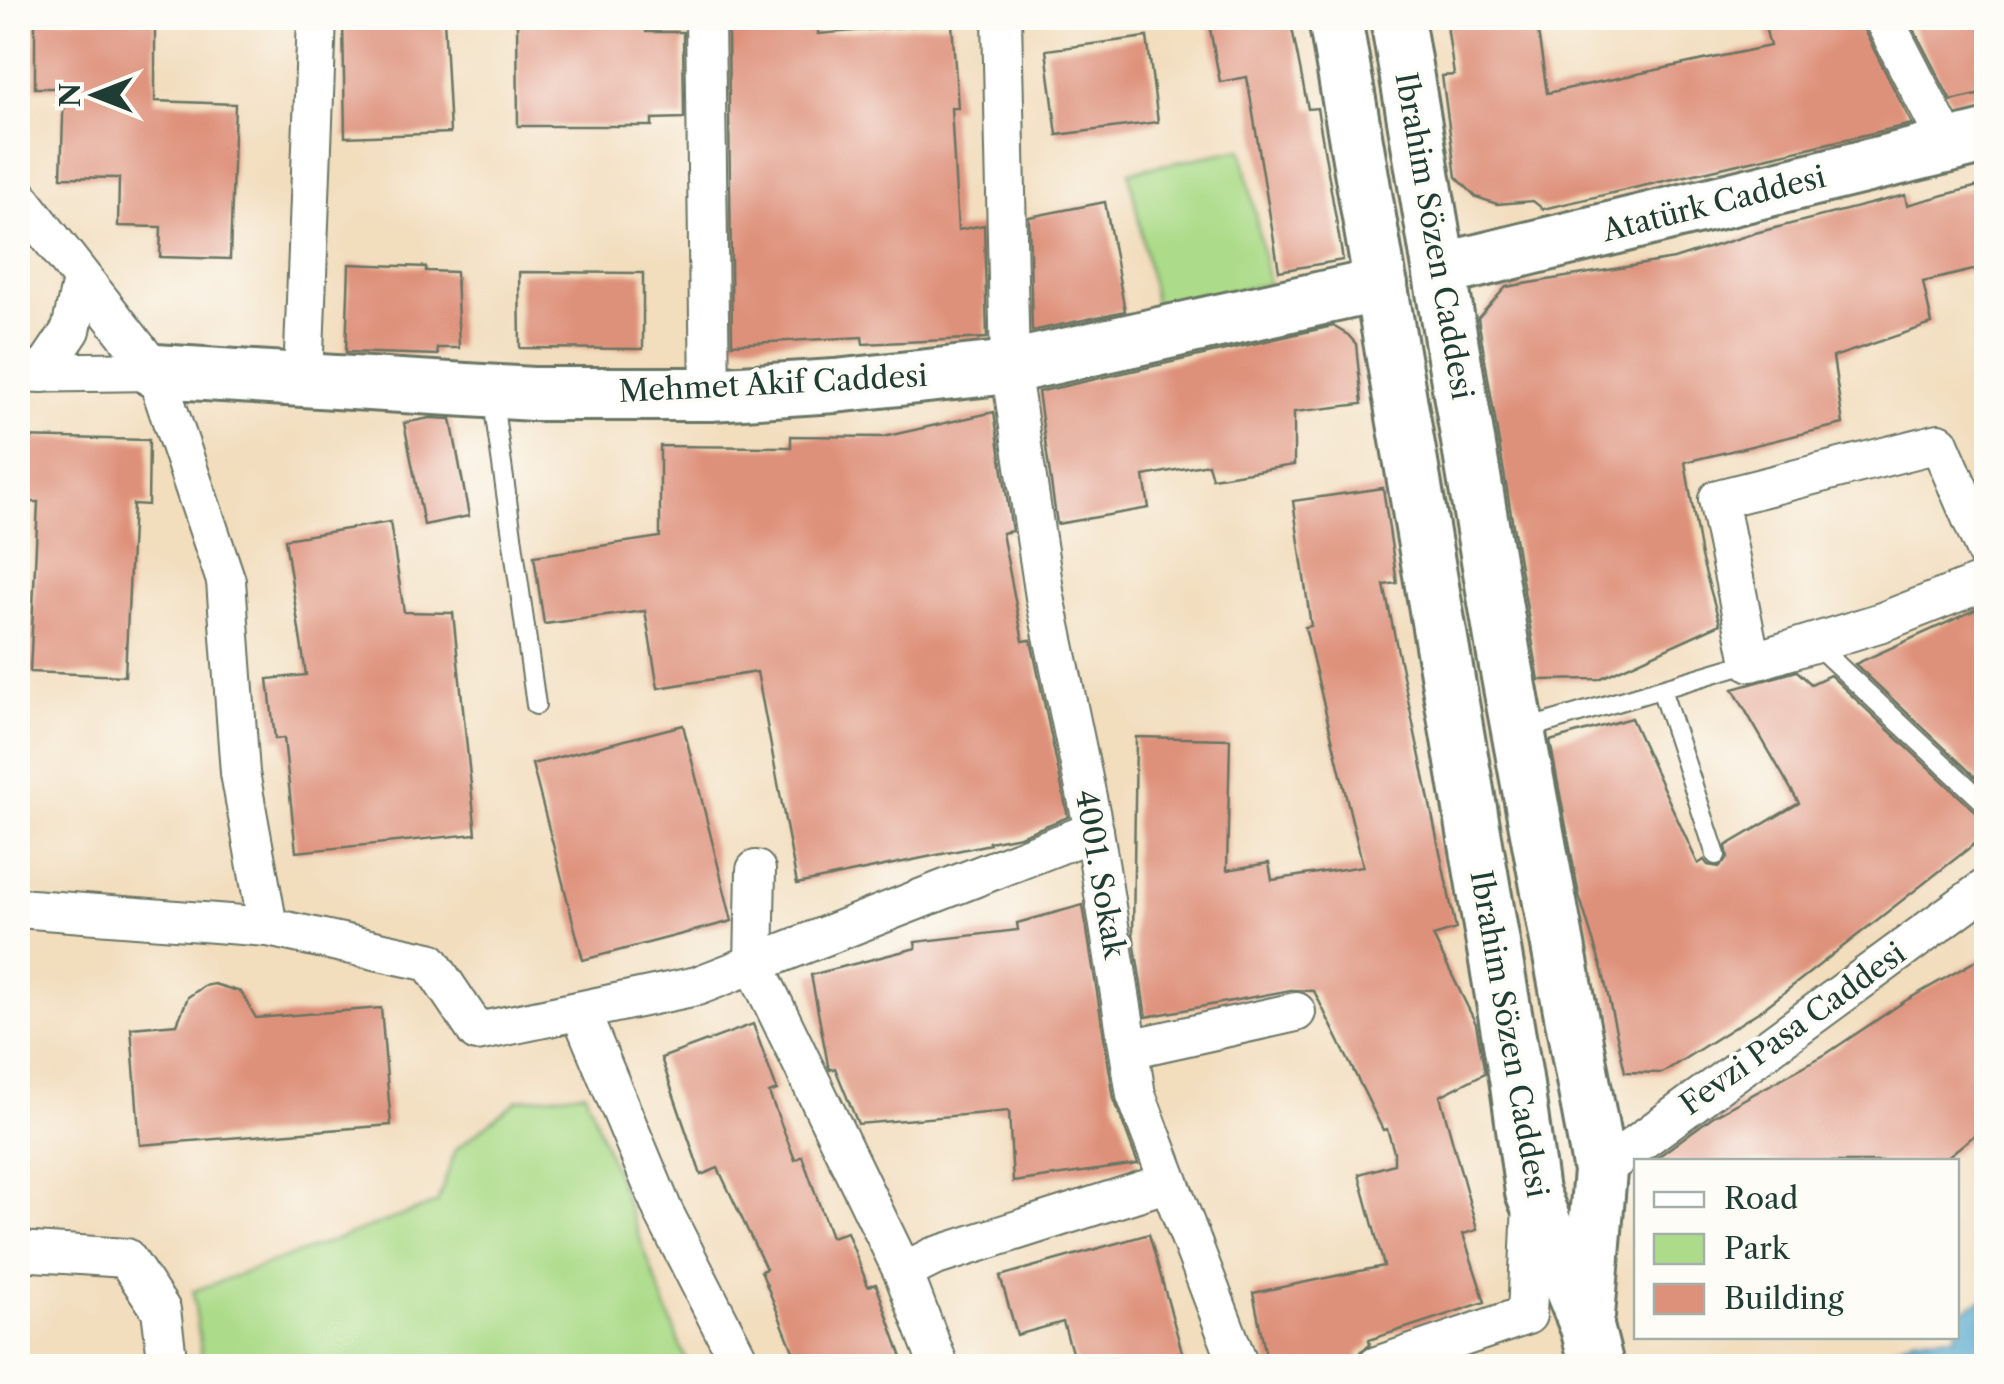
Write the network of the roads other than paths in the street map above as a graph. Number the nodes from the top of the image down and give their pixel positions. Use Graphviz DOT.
graph roads {
  1 [pos="317,18"];
  2 [pos="704,18"];
  3 [pos="1002,18"];
  4 [pos="1335,18"];
  5 [pos="1397,18"];
  6 [pos="1883,18"];
  7 [pos="1968,142"];
  8 [pos="18,196"];
  9 [pos="1441,270"];
  10 [pos="82,280"];
  11 [pos="1381,285"];
  12 [pos="1010,367"];
  13 [pos="155,371"];
  14 [pos="30,373"];
  15 [pos="303,378"];
  16 [pos="492,391"];
  17 [pos="710,394"];
  18 [pos="1975,496"];
  19 [pos="1986,552"];
  20 [pos="1986,581"];
  21 [pos="1814,642"];
  22 [pos="1751,662"];
  23 [pos="1661,689"];
  24 [pos="536,706"];
  25 [pos="1518,732"];
  26 [pos="1986,804"];
  27 [pos="1094,830"];
  28 [pos="1716,855"];
  29 [pos="756,870"];
  30 [pos="1986,888"];
  31 [pos="18,908"];
  32 [pos="268,927"];
  33 [pos="754,964"];
  34 [pos="580,1010"];
  35 [pos="1296,1012"];
  36 [pos="1129,1049"];
  37 [pos="1600,1171"];
  38 [pos="1169,1182"];
  39 [pos="1532,1192"];
  40 [pos="18,1252"];
  41 [pos="903,1272"];
  42 [pos="1592,1347"];
  43 [pos="168,1366"];
  44 [pos="742,1366"];
  45 [pos="939,1366"];
  46 [pos="1239,1366"];
  47 [pos="1377,1366"];
  1 -- 15 [label="street"];
  2 -- 17 [label="street"];
  3 -- 12 [label="street, 4001. Sokak"];
  4 -- 11 [label="main road, Ibrahim Sözen Caddesi"];
  5 -- 9 [label="main road, Ibrahim Sözen Caddesi"];
  6 -- 7 [label="street"];
  7 -- 9 [label="main road, Atatürk Caddesi"];
  8 -- 10 [label="street"];
  9 -- 25 [label="main road, Ibrahim Sözen Caddesi"];
  10 -- 13 [label="street"];
  10 -- 14 [label="street"];
  11 -- 12 [label="main road, Mehmet Akif Caddesi"];
  11 -- 39 [label="main road, Ibrahim Sözen Caddesi"];
  12 -- 17 [label="main road, Mehmet Akif Caddesi"];
  12 -- 27 [label="street, 4001. Sokak"];
  13 -- 14 [label="street"];
  13 -- 15 [label="main road, Mehmet Akif Caddesi"];
  13 -- 32 [label="street"];
  15 -- 16 [label="main road, Mehmet Akif Caddesi"];
  16 -- 17 [label="main road, Mehmet Akif Caddesi"];
  16 -- 24 [label="lane"];
  18 -- 19 [label="street"];
  18 -- 22 [label="street"];
  20 -- 21 [label="street"];
  21 -- 22 [label="street"];
  21 -- 26 [label="lane"];
  22 -- 23 [label="lane"];
  23 -- 25 [label="lane"];
  23 -- 28 [label="lane"];
  25 -- 37 [label="main road, Ibrahim Sözen Caddesi"];
  27 -- 33 [label="street"];
  27 -- 36 [label="street, 4001. Sokak"];
  29 -- 33 [label="street"];
  30 -- 37 [label="street, Fevzi Pasa Caddesi"];
  31 -- 32 [label="street"];
  32 -- 34 [label="street"];
  33 -- 34 [label="street"];
  33 -- 41 [label="street"];
  34 -- 44 [label="street"];
  35 -- 36 [label="street"];
  36 -- 38 [label="street, 4001. Sokak"];
  37 -- 42 [label="main road, Ibrahim Sözen Caddesi"];
  38 -- 41 [label="street"];
  38 -- 46 [label="street, 4001. Sokak"];
  39 -- 42 [label="main road, Ibrahim Sözen Caddesi"];
  39 -- 47 [label="street"];
  40 -- 43 [label="street"];
  41 -- 45 [label="street"];
}
